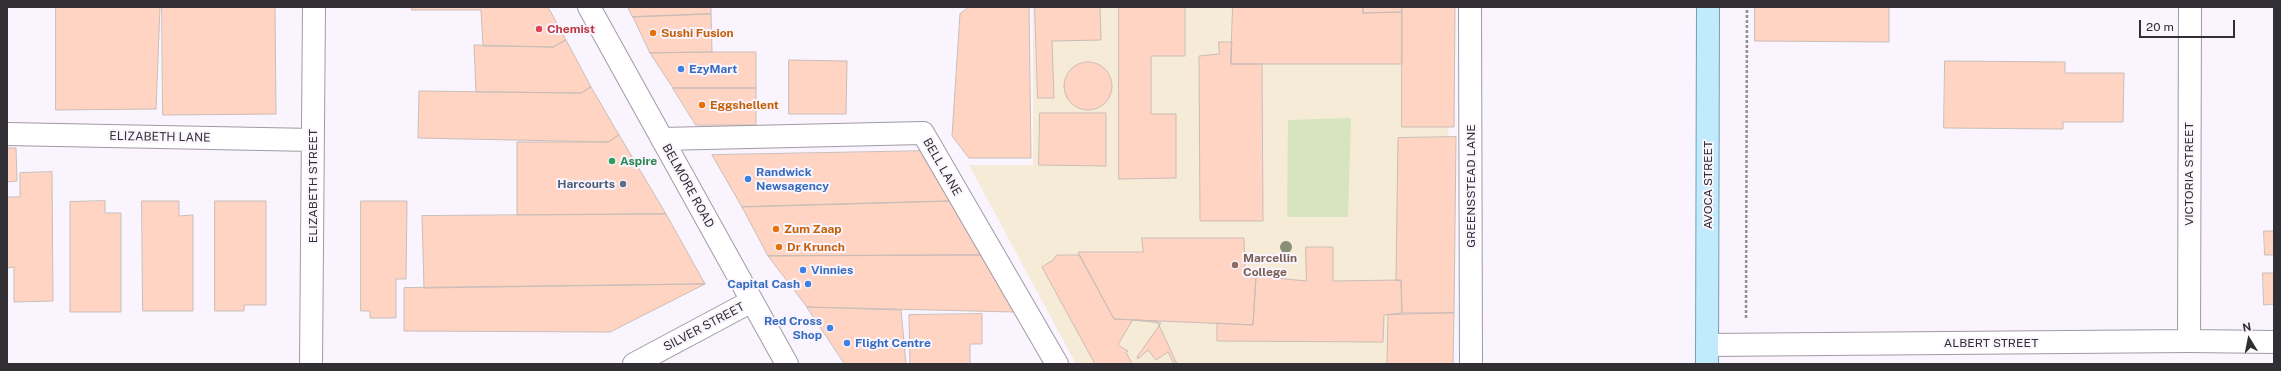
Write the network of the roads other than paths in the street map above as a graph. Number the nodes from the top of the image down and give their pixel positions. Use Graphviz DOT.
graph roads {
  1 [pos="314,7"];
  2 [pos="589,7"];
  3 [pos="1470,7"];
  4 [pos="1708,7"];
  5 [pos="2190,7"];
  6 [pos="7,134"];
  7 [pos="662,139"];
  8 [pos="313,140"];
  9 [pos="752,301"];
  10 [pos="2189,341"];
  11 [pos="2274,342"];
  12 [pos="1707,355"];
  13 [pos="311,364"];
  14 [pos="634,364"];
  15 [pos="787,364"];
  16 [pos="1057,364"];
  17 [pos="1471,364"];
  1 -- 8 [label="street, ELIZABETH STREET"];
  2 -- 7 [label="street, BELMORE ROAD"];
  3 -- 17 [label="street, GREENSSTEAD LANE"];
  4 -- 12 [label="main road, AVOCA STREET"];
  5 -- 10 [label="street, VICTORIA STREET"];
  6 -- 8 [label="street, ELIZABETH LANE"];
  7 -- 9 [label="street, BELMORE ROAD"];
  7 -- 16 [label="street, BELL LANE"];
  8 -- 13 [label="street, ELIZABETH STREET"];
  9 -- 14 [label="street, SILVER STREET"];
  9 -- 15 [label="street, BELMORE ROAD"];
  10 -- 11 [label="street, ALBERT STREET"];
  10 -- 12 [label="street, ALBERT STREET"];
}
